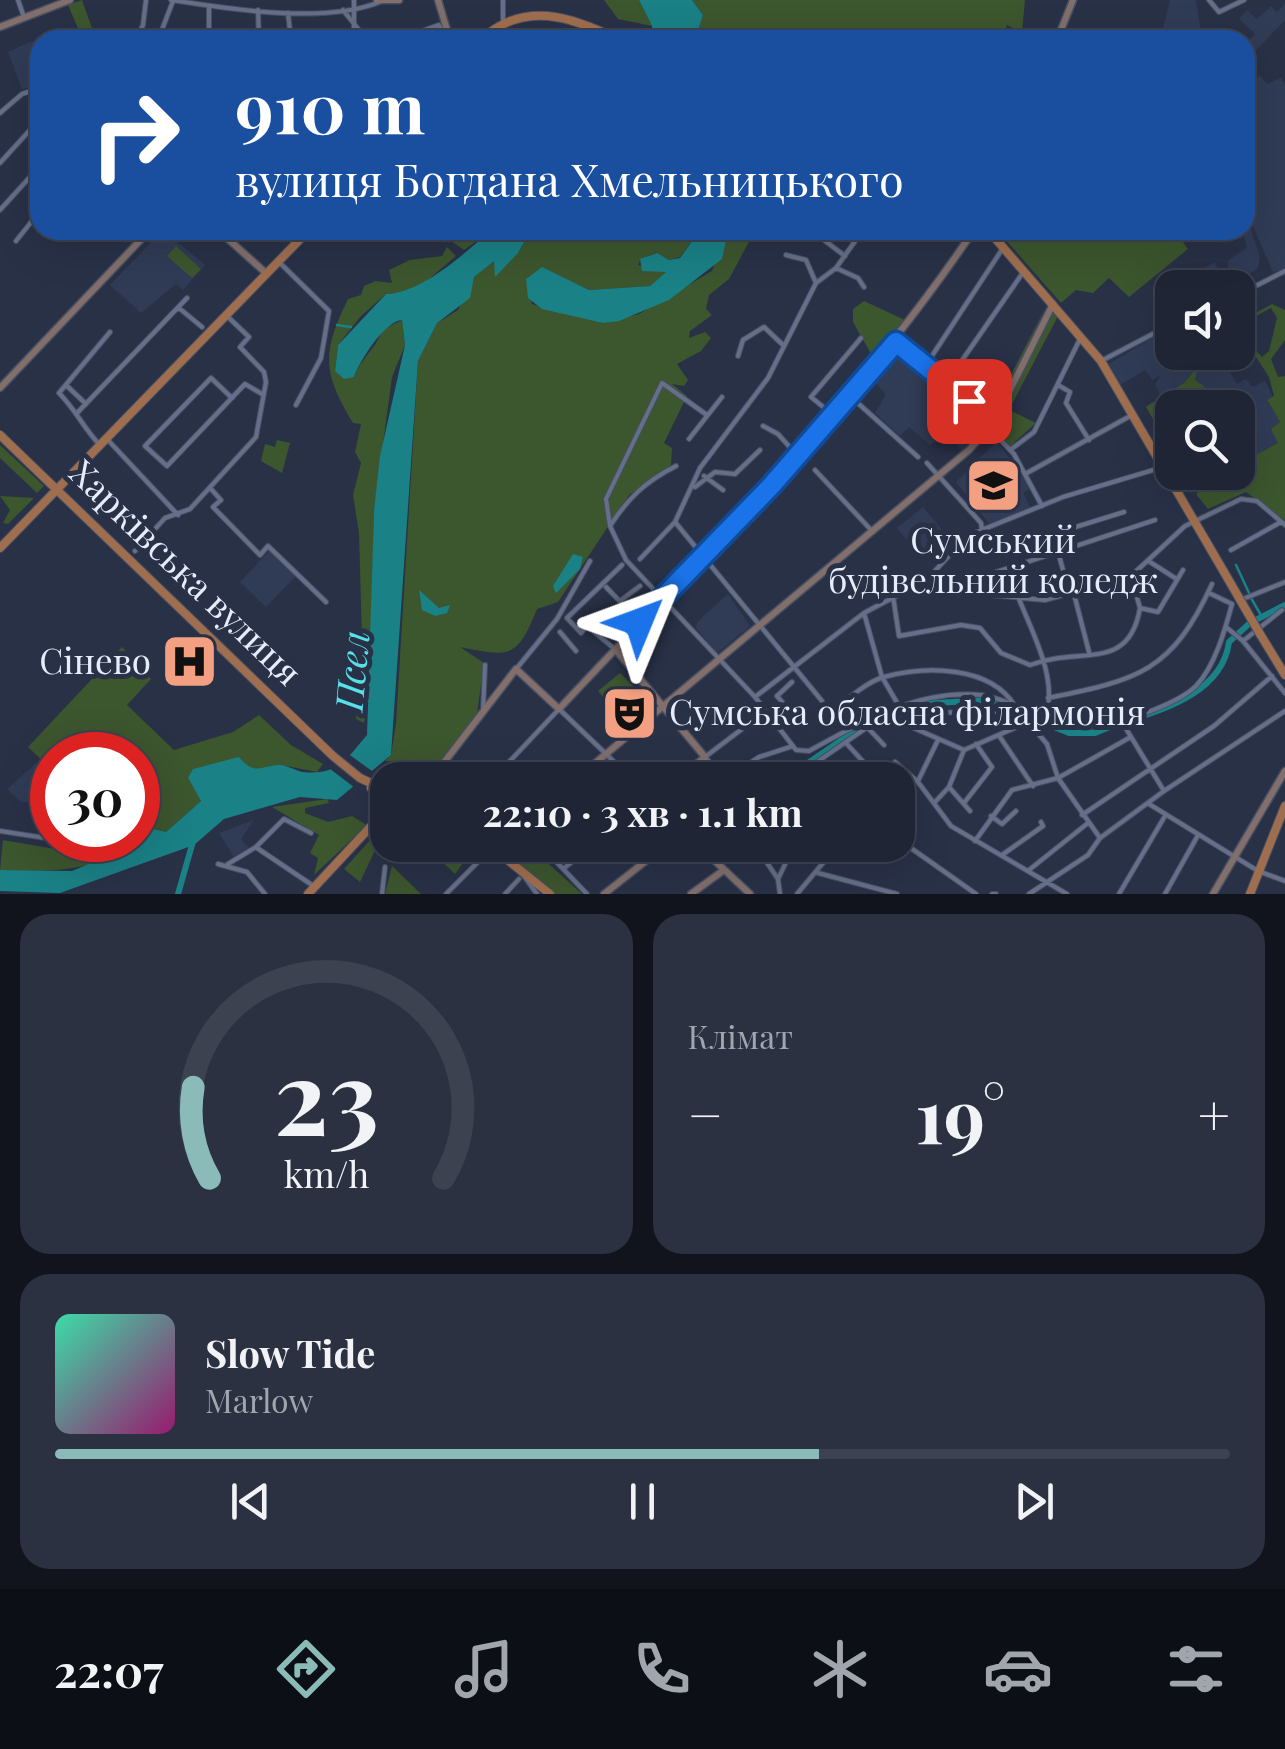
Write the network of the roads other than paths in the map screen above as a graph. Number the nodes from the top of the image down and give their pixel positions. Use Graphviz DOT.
graph roads {
  1 [pos="18,0"];
  2 [pos="70,0"];
  3 [pos="146,0"];
  4 [pos="172,0"];
  5 [pos="399,0"];
  6 [pos="438,0"];
  7 [pos="503,0"];
  8 [pos="1072,0"];
  9 [pos="1209,0"];
  10 [pos="1244,0"];
  11 [pos="380,1"];
  12 [pos="355,3"];
  13 [pos="47,4"];
  14 [pos="210,6"];
  15 [pos="258,10"];
  16 [pos="343,10"];
  17 [pos="288,12"];
  18 [pos="24,17"];
  19 [pos="503,20"];
  20 [pos="354,22"];
  21 [pos="0,26"];
  22 [pos="138,30"];
  23 [pos="162,30"];
  24 [pos="209,30"];
  25 [pos="259,30"];
  26 [pos="290,30"];
  27 [pos="354,30"];
  28 [pos="360,30"];
  29 [pos="446,30"];
  30 [pos="492,30"];
  31 [pos="595,30"];
  32 [pos="1061,30"];
  33 [pos="30,91"];
  34 [pos="0,113"];
  35 [pos="30,130"];
  36 [pos="0,163"];
  37 [pos="30,177"];
  38 [pos="0,210"];
  39 [pos="30,224"];
  40 [pos="141,240"];
  41 [pos="229,240"];
  42 [pos="299,240"];
  43 [pos="824,240"];
  44 [pos="856,240"];
  45 [pos="967,240"];
  46 [pos="996,240"];
  47 [pos="16,242"];
  48 [pos="1003,248"];
  49 [pos="786,255"];
  50 [pos="844,256"];
  51 [pos="278,262"];
  52 [pos="836,268"];
  53 [pos="1024,271"];
  54 [pos="1285,271"];
  55 [pos="267,274"];
  56 [pos="816,283"];
  57 [pos="1255,286"];
  58 [pos="864,287"];
  59 [pos="187,298"];
  60 [pos="1054,302"];
  61 [pos="178,307"];
  62 [pos="227,316"];
  63 [pos="202,327"];
  64 [pos="110,332"];
  65 [pos="1155,333"];
  66 [pos="1082,334"];
  67 [pos="861,338"];
  68 [pos="896,342"];
  69 [pos="783,345"];
  70 [pos="738,356"];
  71 [pos="1101,361"];
  72 [pos="926,365"];
  73 [pos="947,382"];
  74 [pos="66,384"];
  75 [pos="1058,385"];
  76 [pos="0,388"];
  77 [pos="264,394"];
  78 [pos="722,397"];
  79 [pos="850,397"];
  80 [pos="232,398"];
  81 [pos="86,404"];
  82 [pos="296,405"];
  83 [pos="78,412"];
  84 [pos="707,415"];
  85 [pos="1132,415"];
  86 [pos="834,416"];
  87 [pos="992,425"];
  88 [pos="763,426"];
  89 [pos="0,435"];
  90 [pos="689,439"];
  91 [pos="1089,440"];
  92 [pos="104,442"];
  93 [pos="760,450"];
  94 [pos="1010,450"];
  95 [pos="1155,452"];
  96 [pos="798,456"];
  97 [pos="918,457"];
  98 [pos="927,464"];
  99 [pos="676,466"];
  100 [pos="1155,469"];
  101 [pos="815,470"];
  102 [pos="1026,474"];
  103 [pos="704,476"];
  104 [pos="942,476"];
  105 [pos="209,487"];
  106 [pos="58,490"];
  107 [pos="723,490"];
  108 [pos="1177,490"];
  109 [pos="692,492"];
  110 [pos="1042,506"];
  111 [pos="1124,512"];
  112 [pos="178,515"];
  113 [pos="1155,520"];
  114 [pos="1194,521"];
  115 [pos="675,522"];
  116 [pos="1283,524"];
  117 [pos="610,526"];
  118 [pos="982,530"];
  119 [pos="874,533"];
  120 [pos="0,548"];
  121 [pos="1231,550"];
  122 [pos="136,551"];
  123 [pos="1057,552"];
  124 [pos="702,556"];
  125 [pos="640,558"];
  126 [pos="590,561"];
  127 [pos="1150,562"];
  128 [pos="622,565"];
  129 [pos="1183,570"];
  130 [pos="1131,576"];
  131 [pos="928,578"];
  132 [pos="1175,578"];
  133 [pos="1285,582"];
  134 [pos="1212,584"];
  135 [pos="604,585"];
  136 [pos="640,586"];
  137 [pos="920,586"];
  138 [pos="932,587"];
  139 [pos="1208,592"];
  140 [pos="982,593"];
  141 [pos="1072,594"];
  142 [pos="893,596"];
  143 [pos="665,597"];
  144 [pos="1018,597"];
  145 [pos="326,602"];
  146 [pos="619,602"];
  147 [pos="1232,604"];
  148 [pos="1140,608"];
  149 [pos="1282,610"];
  150 [pos="864,612"];
  151 [pos="641,623"];
  152 [pos="1226,627"];
  153 [pos="760,628"];
  154 [pos="560,632"];
  155 [pos="581,633"];
  156 [pos="1242,640"];
  157 [pos="570,645"];
  158 [pos="616,650"];
  159 [pos="576,651"];
  160 [pos="1090,654"];
  161 [pos="721,660"];
  162 [pos="1044,660"];
  163 [pos="485,665"];
  164 [pos="792,668"];
  165 [pos="516,669"];
  166 [pos="1285,675"];
  167 [pos="800,676"];
  168 [pos="1272,676"];
  169 [pos="882,677"];
  170 [pos="1285,693"];
  171 [pos="756,696"];
  172 [pos="1048,698"];
  173 [pos="822,701"];
  174 [pos="664,706"];
  175 [pos="898,706"];
  176 [pos="1014,706"];
  177 [pos="559,709"];
  178 [pos="766,710"];
  179 [pos="1285,711"];
  180 [pos="482,713"];
  181 [pos="966,713"];
  182 [pos="826,716"];
  183 [pos="891,718"];
  184 [pos="1044,718"];
  185 [pos="777,722"];
  186 [pos="1026,723"];
  187 [pos="1125,727"];
  188 [pos="868,728"];
  189 [pos="972,730"];
  190 [pos="1000,736"];
  191 [pos="1129,738"];
  192 [pos="938,740"];
  193 [pos="846,743"];
  194 [pos="976,744"];
  195 [pos="884,746"];
  196 [pos="790,747"];
  197 [pos="964,750"];
  198 [pos="605,753"];
  199 [pos="705,757"];
  200 [pos="821,760"];
  201 [pos="445,762"];
  202 [pos="509,762"];
  203 [pos="595,762"];
  204 [pos="614,762"];
  205 [pos="699,762"];
  206 [pos="710,762"];
  207 [pos="752,762"];
  208 [pos="818,762"];
  209 [pos="863,762"];
  210 [pos="1150,768"];
  211 [pos="1285,771"];
  212 [pos="1058,778"];
  213 [pos="915,780"];
  214 [pos="918,782"];
  215 [pos="370,783"];
  216 [pos="1032,786"];
  217 [pos="949,787"];
  218 [pos="1164,791"];
  219 [pos="934,803"];
  220 [pos="964,803"];
  221 [pos="1148,804"];
  222 [pos="1285,806"];
  223 [pos="1016,810"];
  224 [pos="970,811"];
  225 [pos="1082,815"];
  226 [pos="1166,815"];
  227 [pos="991,816"];
  228 [pos="1041,822"];
  229 [pos="1088,823"];
  230 [pos="370,828"];
  231 [pos="0,832"];
  232 [pos="311,832"];
  233 [pos="30,836"];
  234 [pos="1198,836"];
  235 [pos="1100,838"];
  236 [pos="975,841"];
  237 [pos="256,847"];
  238 [pos="915,851"];
  239 [pos="1002,855"];
  240 [pos="1234,857"];
  241 [pos="478,862"];
  242 [pos="506,862"];
  243 [pos="556,862"];
  244 [pos="572,862"];
  245 [pos="644,862"];
  246 [pos="716,862"];
  247 [pos="766,862"];
  248 [pos="786,862"];
  249 [pos="826,862"];
  250 [pos="218,864"];
  251 [pos="228,864"];
  252 [pos="385,867"];
  253 [pos="563,869"];
  254 [pos="724,870"];
  255 [pos="1030,870"];
  256 [pos="1258,871"];
  257 [pos="818,873"];
  258 [pos="522,878"];
  259 [pos="778,879"];
  260 [pos="1285,881"];
  261 [pos="1048,882"];
  262 [pos="312,891"];
  263 [pos="265,894"];
  264 [pos="382,894"];
  265 [pos="446,894"];
  266 [pos="504,894"];
  267 [pos="537,894"];
  268 [pos="550,894"];
  269 [pos="587,894"];
  270 [pos="604,894"];
  271 [pos="691,894"];
  272 [pos="750,894"];
  273 [pos="780,894"];
  274 [pos="798,894"];
  275 [pos="894,894"];
  276 [pos="976,894"];
  277 [pos="1028,894"];
  278 [pos="1068,894"];
  279 [pos="1120,894"];
  280 [pos="1164,894"];
  281 [pos="1213,894"];
  282 [pos="1250,894"];
  1 -- 18 [label="street"];
  2 -- 13 [label="street"];
  3 -- 22 [label="street"];
  4 -- 14 [label="street"];
  4 -- 23 [label="street"];
  5 -- 11 [label="street"];
  6 -- 29 [label="street"];
  7 -- 19 [label="street"];
  8 -- 32 [label="street"];
  9 -- 10 [label="street"];
  11 -- 12 [label="street"];
  12 -- 16 [label="street"];
  12 -- 20 [label="street"];
  13 -- 18 [label="street"];
  14 -- 15 [label="street"];
  14 -- 24 [label="street"];
  15 -- 17 [label="street"];
  15 -- 25 [label="street"];
  16 -- 17 [label="street"];
  16 -- 20 [label="street"];
  17 -- 26 [label="street"];
  18 -- 21 [label="street"];
  19 -- 30 [label="main road"];
  19 -- 31 [label="main road"];
  20 -- 27 [label="street"];
  20 -- 28 [label="street"];
  33 -- 34 [label="street"];
  35 -- 36 [label="street"];
  37 -- 38 [label="street"];
  39 -- 47 [label="street"];
  40 -- 76 [label="street"];
  41 -- 55 [label="street"];
  42 -- 51 [label="main road"];
  43 -- 50 [label="street"];
  44 -- 50 [label="street"];
  45 -- 68 [label="street"];
  46 -- 48 [label="main road"];
  48 -- 53 [label="main road"];
  48 -- 72 [label="street"];
  49 -- 56 [label="street"];
  50 -- 52 [label="street"];
  51 -- 55 [label="main road"];
  51 -- 82 [label="street"];
  52 -- 56 [label="street"];
  52 -- 58 [label="street"];
  53 -- 60 [label="main road"];
  53 -- 73 [label="street"];
  54 -- 57 [label="street"];
  55 -- 62 [label="main road"];
  56 -- 69 [label="street"];
  59 -- 61 [label="street"];
  60 -- 66 [label="main road"];
  60 -- 87 [label="street"];
  61 -- 63 [label="street"];
  61 -- 81 [label="street"];
  62 -- 77 [label="street"];
  62 -- 92 [label="main road"];
  64 -- 74 [label="street"];
  65 -- 71 [label="street"];
  66 -- 71 [label="main road"];
  66 -- 75 [label="street"];
  67 -- 86 [label="street"];
  68 -- 72 [label="street"];
  68 -- 79 [label="street"];
  69 -- 70 [label="street"];
  69 -- 109 [label="street"];
  71 -- 85 [label="main road"];
  72 -- 73 [label="street"];
  73 -- 87 [label="street"];
  74 -- 81 [label="street"];
  74 -- 83 [label="street"];
  75 -- 91 [label="street"];
  75 -- 94 [label="street"];
  77 -- 80 [label="street"];
  77 -- 105 [label="street"];
  78 -- 84 [label="street"];
  79 -- 86 [label="street"];
  79 -- 97 [label="street"];
  80 -- 80 [label="street"];
  81 -- 83 [label="street"];
  83 -- 92 [label="street"];
  84 -- 90 [label="street"];
  84 -- 117 [label="street"];
  85 -- 91 [label="street"];
  85 -- 95 [label="main road"];
  86 -- 96 [label="street"];
  87 -- 94 [label="street"];
  87 -- 104 [label="street"];
  88 -- 96 [label="street"];
  89 -- 106 [label="main road, Харківська вулиця"];
  91 -- 102 [label="street"];
  92 -- 106 [label="main road"];
  92 -- 112 [label="street"];
  93 -- 103 [label="street"];
  94 -- 102 [label="street"];
  96 -- 124 [label="street"];
  98 -- 104 [label="street"];
  99 -- 117 [label="street"];
  100 -- 110 [label="street"];
  101 -- 119 [label="street"];
  102 -- 110 [label="street"];
  103 -- 107 [label="street"];
  103 -- 109 [label="street"];
  104 -- 118 [label="street"];
  104 -- 119 [label="street"];
  105 -- 112 [label="street"];
  105 -- 145 [label="street"];
  106 -- 120 [label="main road"];
  106 -- 215 [label="main road, Харківська вулиця"];
  108 -- 114 [label="main road"];
  109 -- 115 [label="street"];
  110 -- 118 [label="street"];
  111 -- 123 [label="street"];
  112 -- 122 [label="street"];
  113 -- 123 [label="street"];
  114 -- 116 [label="street"];
  114 -- 127 [label="street"];
  114 -- 166 [label="main road, bridge"];
  115 -- 124 [label="street"];
  115 -- 125 [label="street"];
  116 -- 121 [label="street"];
  117 -- 143 [label="street"];
  118 -- 131 [label="street"];
  119 -- 153 [label="street"];
  123 -- 140 [label="street"];
  123 -- 141 [label="street"];
  124 -- 143 [label="street"];
  124 -- 153 [label="street"];
  126 -- 165 [label="street"];
  127 -- 130 [label="street"];
  127 -- 132 [label="street"];
  128 -- 135 [label="street"];
  129 -- 132 [label="street"];
  130 -- 141 [label="street"];
  130 -- 148 [label="street"];
  131 -- 137 [label="street"];
  131 -- 138 [label="street"];
  132 -- 148 [label="street"];
  133 -- 147 [label="street"];
  134 -- 139 [label="street"];
  135 -- 146 [label="street"];
  135 -- 155 [label="street"];
  136 -- 146 [label="street"];
  137 -- 138 [label="street"];
  137 -- 142 [label="street"];
  138 -- 140 [label="street"];
  139 -- 147 [label="street"];
  139 -- 172 [label="street"];
  140 -- 144 [label="street"];
  141 -- 144 [label="street"];
  141 -- 160 [label="street"];
  142 -- 150 [label="street"];
  142 -- 162 [label="street"];
  143 -- 151 [label="street"];
  143 -- 161 [label="street"];
  144 -- 162 [label="street"];
  146 -- 151 [label="street"];
  147 -- 152 [label="street"];
  148 -- 160 [label="street"];
  149 -- 156 [label="street"];
  150 -- 164 [label="street"];
  150 -- 169 [label="street"];
  151 -- 158 [label="street"];
  152 -- 156 [label="street"];
  152 -- 184 [label="street"];
  153 -- 161 [label="street"];
  153 -- 164 [label="street"];
  154 -- 157 [label="street"];
  155 -- 157 [label="street"];
  155 -- 158 [label="street"];
  156 -- 168 [label="street"];
  157 -- 159 [label="street"];
  158 -- 174 [label="street"];
  158 -- 177 [label="street"];
  160 -- 162 [label="street"];
  161 -- 171 [label="street"];
  161 -- 174 [label="street"];
  162 -- 172 [label="street"];
  163 -- 180 [label="street"];
  164 -- 167 [label="street"];
  164 -- 171 [label="street"];
  165 -- 177 [label="street"];
  165 -- 180 [label="street"];
  167 -- 173 [label="street"];
  167 -- 185 [label="street"];
  168 -- 170 [label="street"];
  168 -- 210 [label="street"];
  169 -- 175 [label="street"];
  169 -- 176 [label="street"];
  169 -- 182 [label="street"];
  171 -- 178 [label="street"];
  172 -- 184 [label="street"];
  174 -- 198 [label="street"];
  174 -- 199 [label="street"];
  175 -- 176 [label="street"];
  175 -- 196 [label="street"];
  176 -- 184 [label="street"];
  177 -- 198 [label="street"];
  177 -- 202 [label="street"];
  178 -- 185 [label="street"];
  178 -- 199 [label="street"];
  179 -- 218 [label="street"];
  180 -- 201 [label="street"];
  181 -- 183 [label="street"];
  181 -- 186 [label="street"];
  181 -- 189 [label="street"];
  183 -- 188 [label="street"];
  183 -- 192 [label="street"];
  185 -- 196 [label="street"];
  186 -- 190 [label="street"];
  186 -- 212 [label="street"];
  187 -- 191 [label="street"];
  188 -- 193 [label="street"];
  188 -- 195 [label="street"];
  190 -- 194 [label="street"];
  190 -- 216 [label="street"];
  191 -- 210 [label="street"];
  191 -- 212 [label="street"];
  192 -- 197 [label="street"];
  192 -- 214 [label="street"];
  193 -- 200 [label="street"];
  193 -- 209 [label="street"];
  194 -- 197 [label="street"];
  194 -- 220 [label="street"];
  196 -- 207 [label="street"];
  197 -- 217 [label="street"];
  198 -- 203 [label="street"];
  198 -- 204 [label="street"];
  199 -- 205 [label="street"];
  199 -- 206 [label="street"];
  200 -- 208 [label="street"];
  210 -- 218 [label="street"];
  210 -- 225 [label="street"];
  211 -- 240 [label="street"];
  212 -- 216 [label="street"];
  212 -- 225 [label="street"];
  213 -- 214 [label="street"];
  214 -- 219 [label="street"];
  216 -- 227 [label="street"];
  217 -- 219 [label="street"];
  217 -- 220 [label="street"];
  218 -- 221 [label="street"];
  219 -- 236 [label="street"];
  220 -- 224 [label="street"];
  221 -- 226 [label="street"];
  221 -- 235 [label="street"];
  222 -- 256 [label="main road"];
  223 -- 227 [label="street"];
  225 -- 229 [label="street"];
  226 -- 234 [label="street"];
  226 -- 279 [label="street"];
  227 -- 236 [label="street"];
  228 -- 239 [label="street"];
  229 -- 235 [label="street"];
  229 -- 255 [label="street"];
  230 -- 262 [label="main road"];
  231 -- 233 [label="street"];
  232 -- 237 [label="street"];
  234 -- 240 [label="street"];
  234 -- 280 [label="street"];
  235 -- 261 [label="street"];
  236 -- 239 [label="street"];
  237 -- 251 [label="street"];
  237 -- 262 [label="street"];
  238 -- 276 [label="street"];
  239 -- 255 [label="street"];
  240 -- 256 [label="street"];
  240 -- 281 [label="street"];
  241 -- 265 [label="street"];
  242 -- 258 [label="main road"];
  243 -- 253 [label="street"];
  244 -- 253 [label="street"];
  245 -- 270 [label="street"];
  246 -- 254 [label="street"];
  247 -- 259 [label="street"];
  248 -- 259 [label="street"];
  249 -- 257 [label="street"];
  250 -- 251 [label="street"];
  251 -- 263 [label="street"];
  252 -- 264 [label="street"];
  253 -- 269 [label="street"];
  254 -- 271 [label="street"];
  254 -- 272 [label="street"];
  255 -- 261 [label="street"];
  256 -- 260 [label="street"];
  256 -- 282 [label="main road"];
  257 -- 274 [label="street"];
  257 -- 275 [label="street"];
  258 -- 266 [label="street"];
  258 -- 267 [label="street"];
  258 -- 268 [label="main road"];
  259 -- 273 [label="street"];
  261 -- 277 [label="street"];
  261 -- 278 [label="street"];
}
